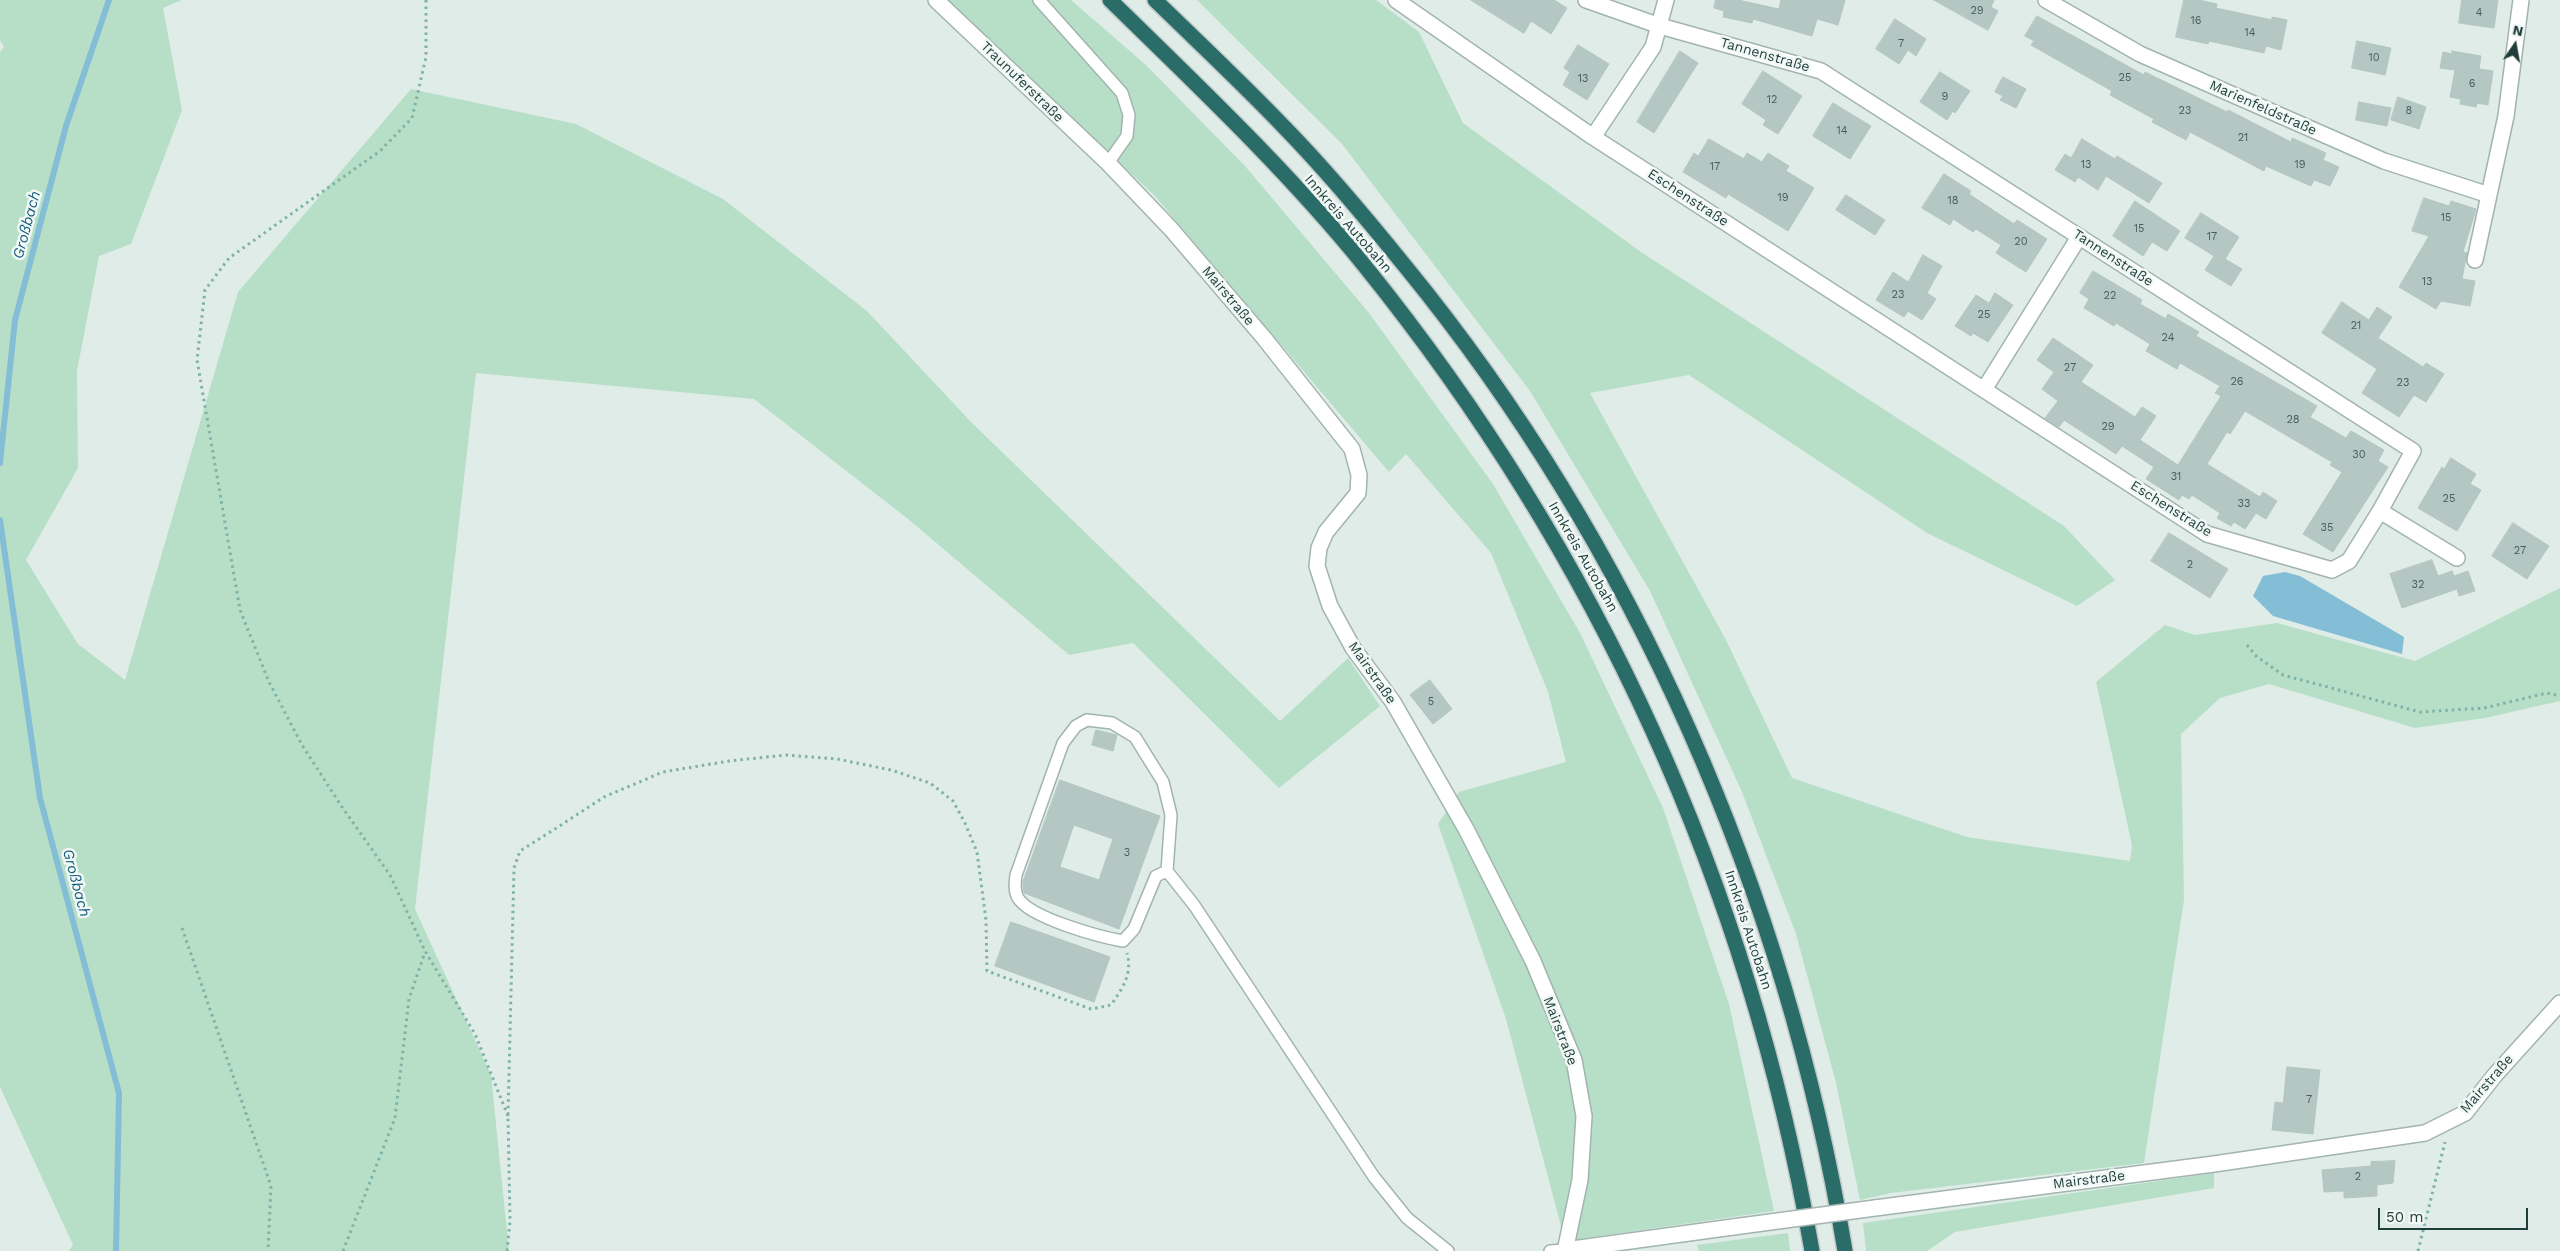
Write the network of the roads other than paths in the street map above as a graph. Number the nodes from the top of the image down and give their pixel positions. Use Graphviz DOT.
graph roads {
  1 [pos="936,0"];
  2 [pos="1039,0"];
  3 [pos="1110,0"];
  4 [pos="1155,0"];
  5 [pos="1396,0"];
  6 [pos="1586,0"];
  7 [pos="1666,0"];
  8 [pos="2046,0"];
  9 [pos="2522,0"];
  10 [pos="1660,26"];
  11 [pos="1593,137"];
  12 [pos="1108,163"];
  13 [pos="2489,195"];
  14 [pos="2080,237"];
  15 [pos="2475,260"];
  16 [pos="1985,388"];
  17 [pos="2380,511"];
  18 [pos="2457,558"];
  19 [pos="1167,871"];
  20 [pos="2560,1003"];
  21 [pos="1560,1250"];
  22 [pos="1448,1251"];
  23 [pos="1812,1251"];
  24 [pos="1845,1251"];
  1 -- 12 [label="street, Traunuferstraße"];
  2 -- 12 [label="lane"];
  3 -- 23 [label="highway, Innkreis Autobahn"];
  4 -- 24 [label="highway, Innkreis Autobahn"];
  5 -- 11 [label="street, Eschenstraße"];
  6 -- 10 [label="street, Tannenstraße"];
  7 -- 10 [label="street"];
  8 -- 13 [label="street, Marienfeldstraße"];
  9 -- 13 [label="street"];
  10 -- 11 [label="street"];
  10 -- 14 [label="street, Tannenstraße"];
  11 -- 16 [label="street, Eschenstraße"];
  12 -- 21 [label="street, Mairstraße"];
  13 -- 15 [label="street"];
  14 -- 16 [label="street"];
  14 -- 17 [label="street, Tannenstraße"];
  16 -- 17 [label="street, Eschenstraße"];
  17 -- 18 [label="street"];
  19 -- 19 [label="lane"];
  19 -- 22 [label="lane"];
  20 -- 21 [label="street, Mairstraße, bridge"];
}
